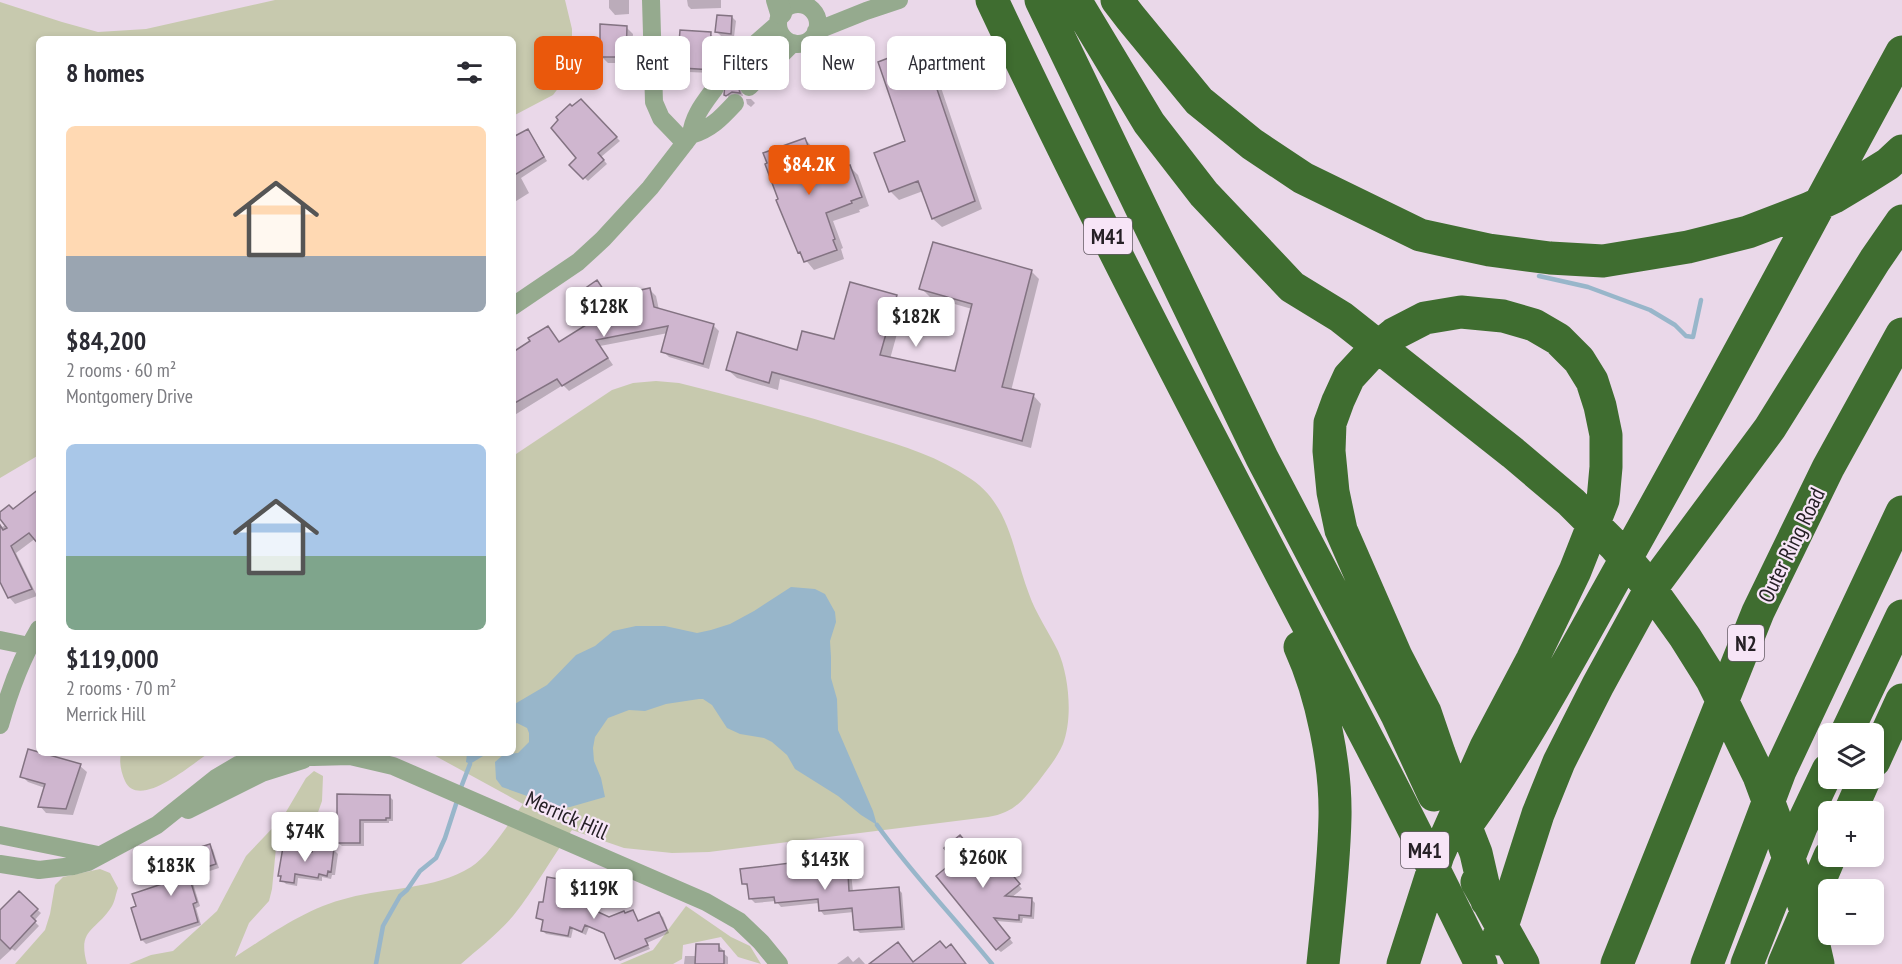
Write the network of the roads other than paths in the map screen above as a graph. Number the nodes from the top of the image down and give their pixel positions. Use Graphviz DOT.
graph roads {
  1 [pos="651,0"];
  2 [pos="899,0"];
  3 [pos="992,0"];
  4 [pos="1041,0"];
  5 [pos="1075,0"];
  6 [pos="1118,0"];
  7 [pos="784,8"];
  8 [pos="816,23"];
  9 [pos="760,36"];
  10 [pos="793,43"];
  11 [pos="789,47"];
  12 [pos="1902,52"];
  13 [pos="714,90"];
  14 [pos="735,103"];
  15 [pos="688,139"];
  16 [pos="1902,151"];
  17 [pos="1902,221"];
  18 [pos="516,304"];
  19 [pos="1902,334"];
  20 [pos="1228,471"];
  21 [pos="1902,512"];
  22 [pos="1902,616"];
  23 [pos="36,634"];
  24 [pos="0,640"];
  25 [pos="29,646"];
  26 [pos="1902,700"];
  27 [pos="1411,714"];
  28 [pos="1851,723"];
  29 [pos="0,725"];
  30 [pos="1884,739"];
  31 [pos="1819,789"];
  32 [pos="0,836"];
  33 [pos="98,855"];
  34 [pos="1438,855"];
  35 [pos="0,864"];
  36 [pos="1825,867"];
  37 [pos="780,964"];
  38 [pos="1323,964"];
  39 [pos="1403,964"];
  40 [pos="1481,964"];
  41 [pos="1492,964"];
  42 [pos="1523,964"];
  43 [pos="1617,964"];
  44 [pos="1707,964"];
  45 [pos="1747,964"];
  46 [pos="1784,964"];
  47 [pos="1818,964"];
  1 -- 15 [label="street"];
  2 -- 8 [label="street"];
  3 -- 20 [label="highway, M41"];
  4 -- 27 [label="highway, M41"];
  5 -- 47 [label="highway"];
  6 -- 16 [label="highway"];
  7 -- 8 [label="street"];
  7 -- 9 [label="street"];
  7 -- 10 [label="street"];
  8 -- 10 [label="street"];
  10 -- 11 [label="street"];
  12 -- 34 [label="highway"];
  13 -- 15 [label="street"];
  14 -- 15 [label="street"];
  15 -- 18 [label="street"];
  17 -- 41 [label="highway"];
  19 -- 43 [label="highway, Outer Ring Road / N2"];
  20 -- 38 [label="highway"];
  20 -- 40 [label="highway, M41"];
  21 -- 44 [label="highway"];
  22 -- 28 [label="highway"];
  23 -- 25 [label="street"];
  24 -- 25 [label="street"];
  25 -- 29 [label="street"];
  26 -- 30 [label="highway"];
  27 -- 34 [label="highway"];
  27 -- 42 [label="highway, M41"];
  31 -- 45 [label="highway"];
  32 -- 33 [label="street"];
  33 -- 35 [label="street, Merrick Hill"];
  33 -- 37 [label="street, Merrick Hill"];
  34 -- 39 [label="highway"];
  36 -- 46 [label="highway"];
}
